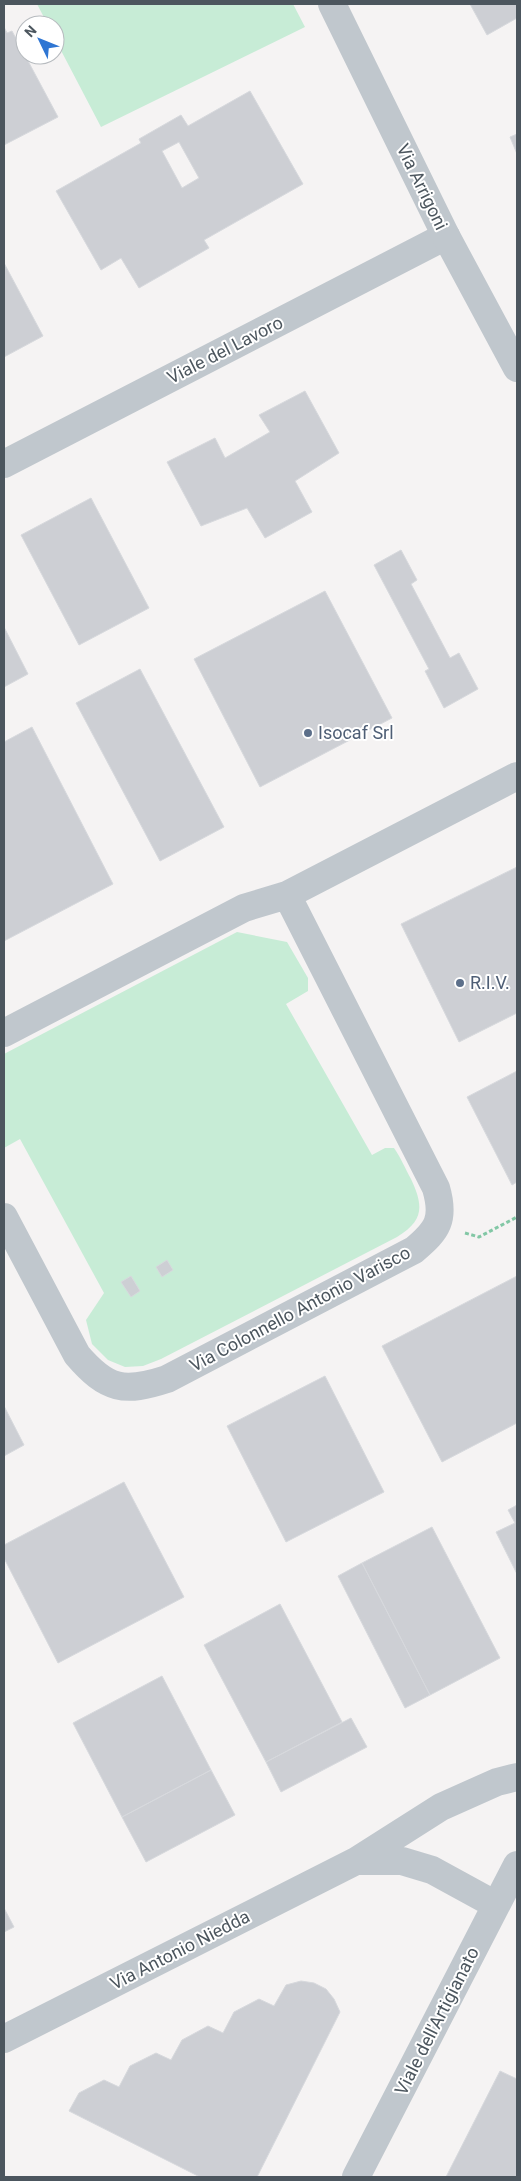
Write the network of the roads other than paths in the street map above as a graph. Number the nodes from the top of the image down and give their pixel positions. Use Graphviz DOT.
graph roads {
  1 [pos="332,4"];
  2 [pos="446,236"];
  3 [pos="517,368"];
  4 [pos="4,464"];
  5 [pos="517,776"];
  6 [pos="287,895"];
  7 [pos="4,1033"];
  8 [pos="4,1217"];
  9 [pos="517,1777"];
  10 [pos="356,1861"];
  11 [pos="517,1865"];
  12 [pos="496,1905"];
  13 [pos="4,2039"];
  14 [pos="356,2177"];
  1 -- 2 [label="street, Via Arrigoni"];
  2 -- 3 [label="street, Via Arrigoni"];
  2 -- 4 [label="street, Viale del Lavoro"];
  5 -- 6 [label="street"];
  6 -- 7 [label="street"];
  6 -- 8 [label="street, Via Colonnello Antonio Varisco"];
  9 -- 10 [label="street, Via Antonio Niedda"];
  10 -- 12 [label="street, Via Antonio Niedda"];
  10 -- 13 [label="street, Via Antonio Niedda"];
  11 -- 12 [label="street, Viale dell'Artigianato"];
  12 -- 14 [label="street, Viale dell'Artigianato"];
}
